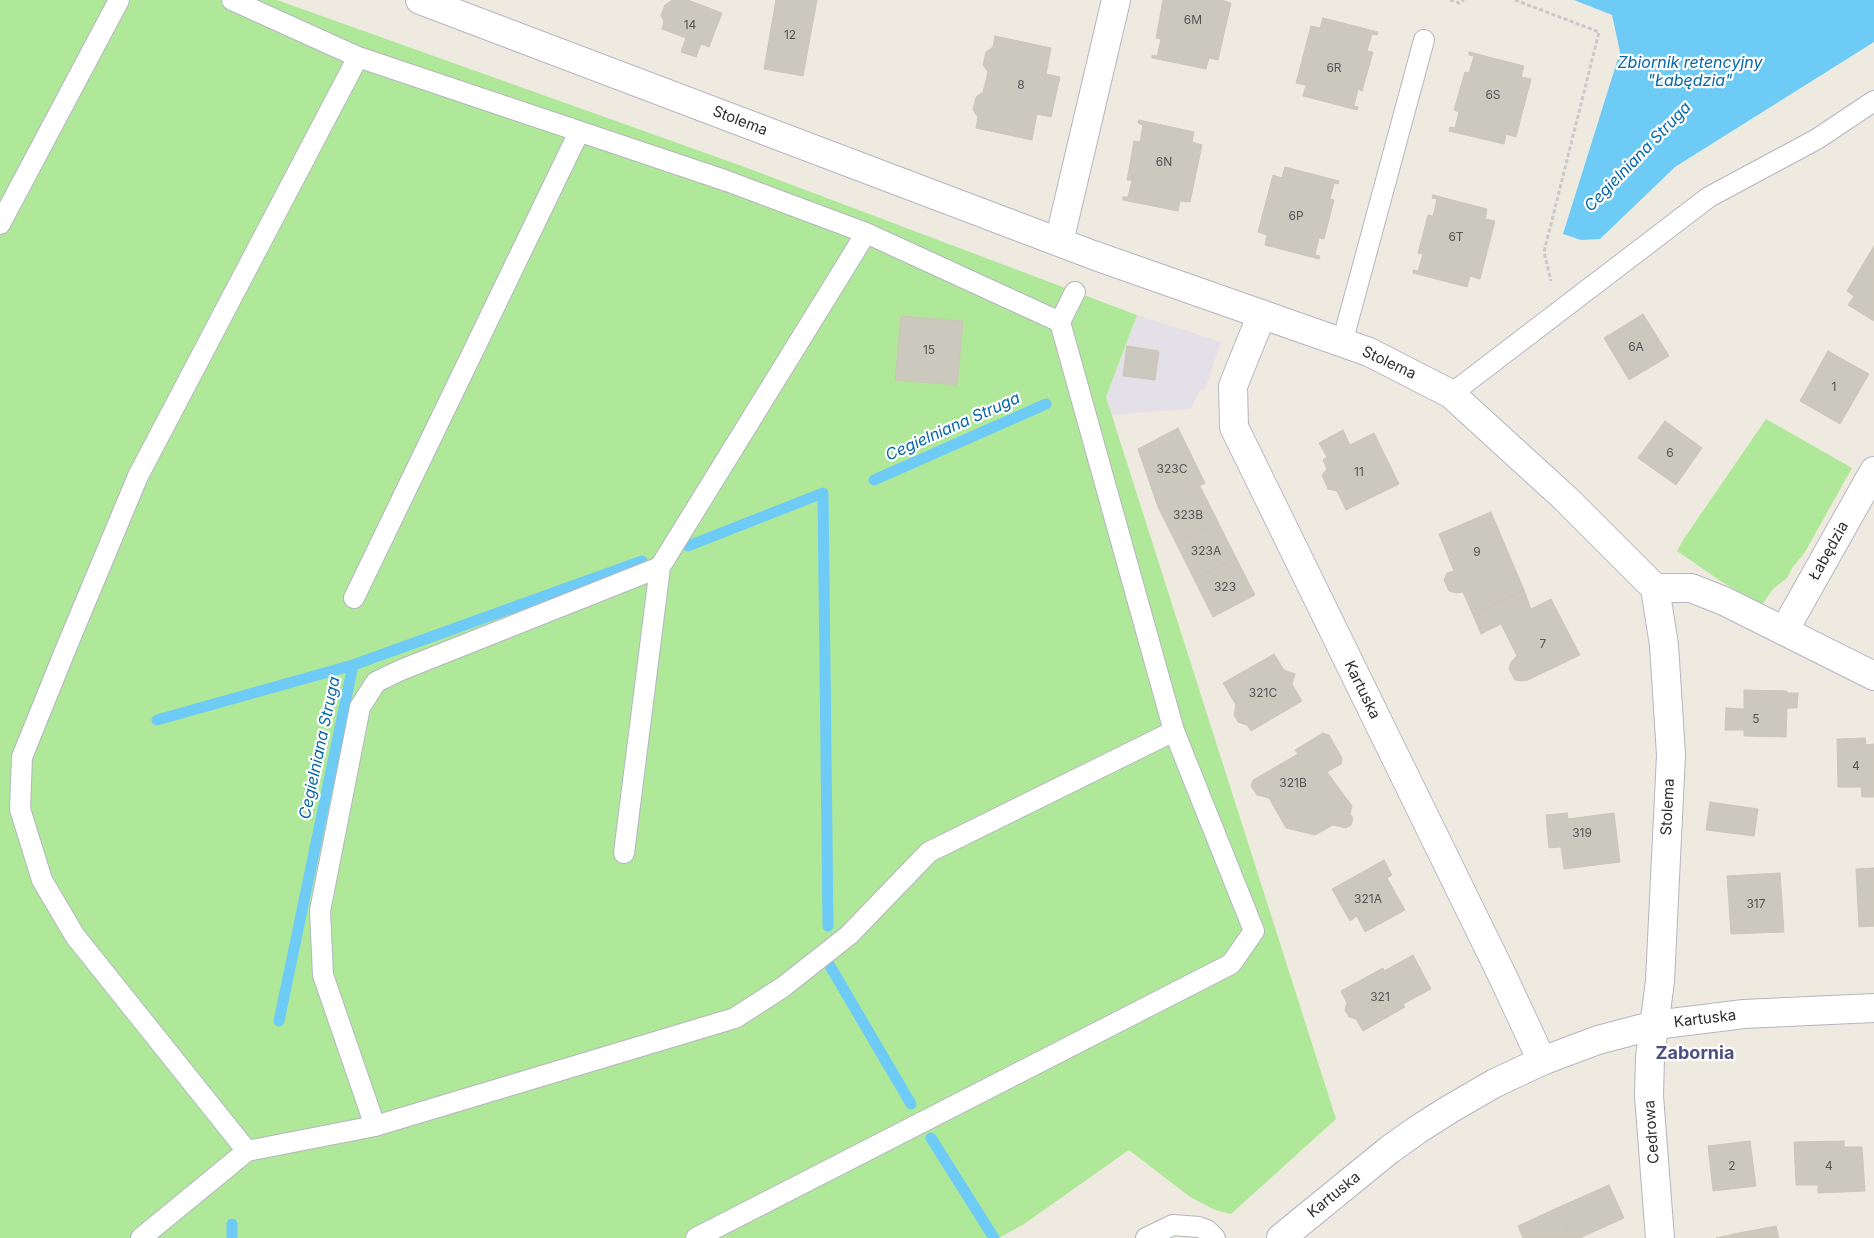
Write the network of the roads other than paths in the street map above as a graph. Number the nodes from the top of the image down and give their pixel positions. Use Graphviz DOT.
graph roads {
  1 [pos="120,0"];
  2 [pos="232,0"];
  3 [pos="420,0"];
  4 [pos="1116,0"];
  5 [pos="1424,40"];
  6 [pos="358,57"];
  7 [pos="1874,101"];
  8 [pos="579,132"];
  9 [pos="0,224"];
  10 [pos="866,233"];
  11 [pos="1059,242"];
  12 [pos="1075,292"];
  13 [pos="1262,314"];
  14 [pos="1060,322"];
  15 [pos="1342,344"];
  16 [pos="1451,394"];
  17 [pos="1874,471"];
  18 [pos="660,566"];
  19 [pos="1655,588"];
  20 [pos="354,598"];
  21 [pos="1784,631"];
  22 [pos="1874,676"];
  23 [pos="1174,731"];
  24 [pos="624,853"];
  25 [pos="1874,1008"];
  26 [pos="1655,1026"];
  27 [pos="1542,1061"];
  28 [pos="375,1126"];
  29 [pos="247,1151"];
  30 [pos="142,1238"];
  31 [pos="696,1238"];
  32 [pos="1146,1238"];
  33 [pos="1215,1238"];
  34 [pos="1280,1238"];
  35 [pos="1660,1238"];
  1 -- 9 [label="lane"];
  2 -- 6 [label="lane"];
  3 -- 11 [label="street, Stolema"];
  4 -- 11 [label="street"];
  5 -- 15 [label="lane"];
  6 -- 8 [label="lane"];
  6 -- 29 [label="lane"];
  7 -- 16 [label="lane"];
  8 -- 10 [label="lane"];
  8 -- 20 [label="lane"];
  10 -- 14 [label="lane"];
  10 -- 18 [label="lane"];
  11 -- 13 [label="street, Stolema"];
  12 -- 14 [label="lane"];
  13 -- 15 [label="street, Stolema"];
  13 -- 27 [label="street, Kartuska"];
  14 -- 23 [label="lane"];
  15 -- 16 [label="street, Stolema"];
  16 -- 19 [label="street, Stolema"];
  17 -- 21 [label="street, Łabędzia"];
  18 -- 24 [label="lane"];
  18 -- 28 [label="lane"];
  19 -- 21 [label="street"];
  19 -- 26 [label="street, Stolema"];
  21 -- 22 [label="street"];
  23 -- 28 [label="lane"];
  23 -- 31 [label="lane"];
  25 -- 26 [label="street, Kartuska"];
  26 -- 27 [label="street, Kartuska"];
  26 -- 35 [label="street, Cedrowa"];
  27 -- 34 [label="street, Kartuska"];
  28 -- 29 [label="lane"];
  29 -- 30 [label="lane"];
  32 -- 33 [label="lane"];
}
